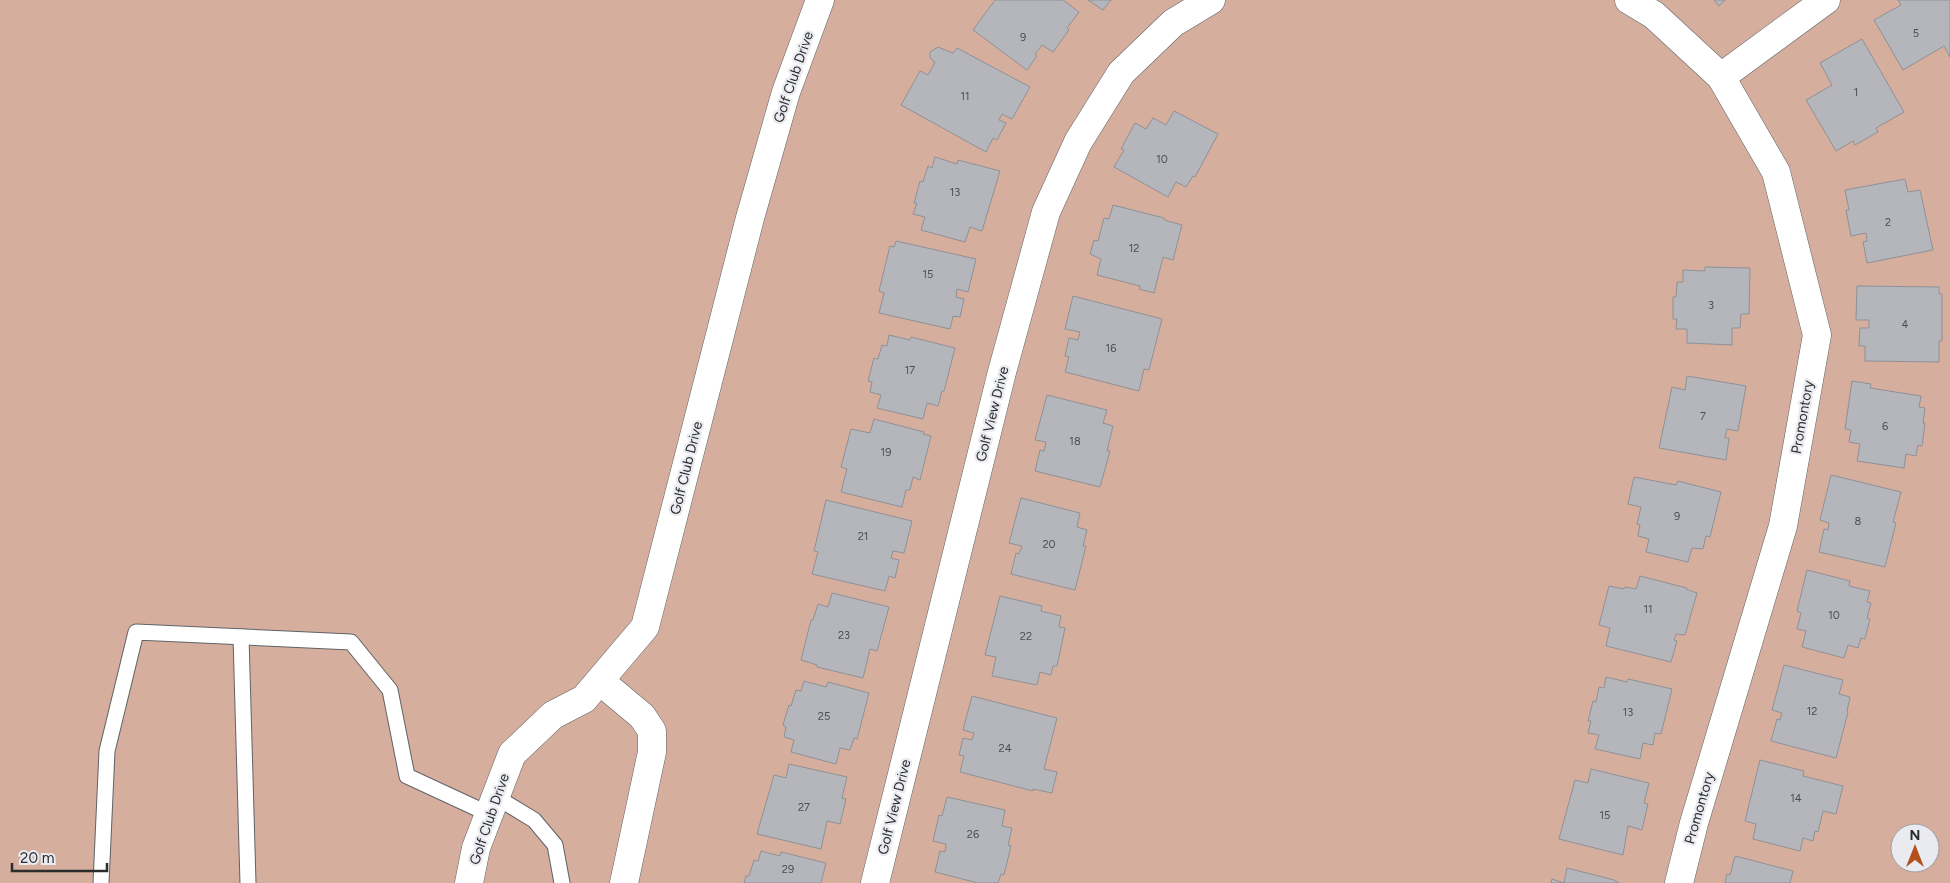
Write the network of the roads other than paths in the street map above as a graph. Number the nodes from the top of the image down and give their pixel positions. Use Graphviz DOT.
graph roads {
  1 [pos="820,0"];
  2 [pos="1211,0"];
  3 [pos="1629,0"];
  4 [pos="1826,0"];
  5 [pos="1721,77"];
  6 [pos="242,637"];
  7 [pos="600,681"];
  8 [pos="493,806"];
  9 [pos="101,883"];
  10 [pos="248,883"];
  11 [pos="469,883"];
  12 [pos="562,883"];
  13 [pos="624,883"];
  14 [pos="875,883"];
  15 [pos="1678,883"];
  1 -- 7 [label="street, Golf Club Drive"];
  2 -- 14 [label="street, Golf View Drive"];
  3 -- 5 [label="street, Promontory"];
  4 -- 5 [label="street"];
  5 -- 15 [label="street, Promontory"];
  6 -- 8 [label="lane"];
  6 -- 9 [label="lane"];
  6 -- 10 [label="lane"];
  7 -- 8 [label="street, Golf Club Drive"];
  7 -- 13 [label="street"];
  8 -- 11 [label="street, Golf Club Drive"];
  8 -- 12 [label="lane"];
}
